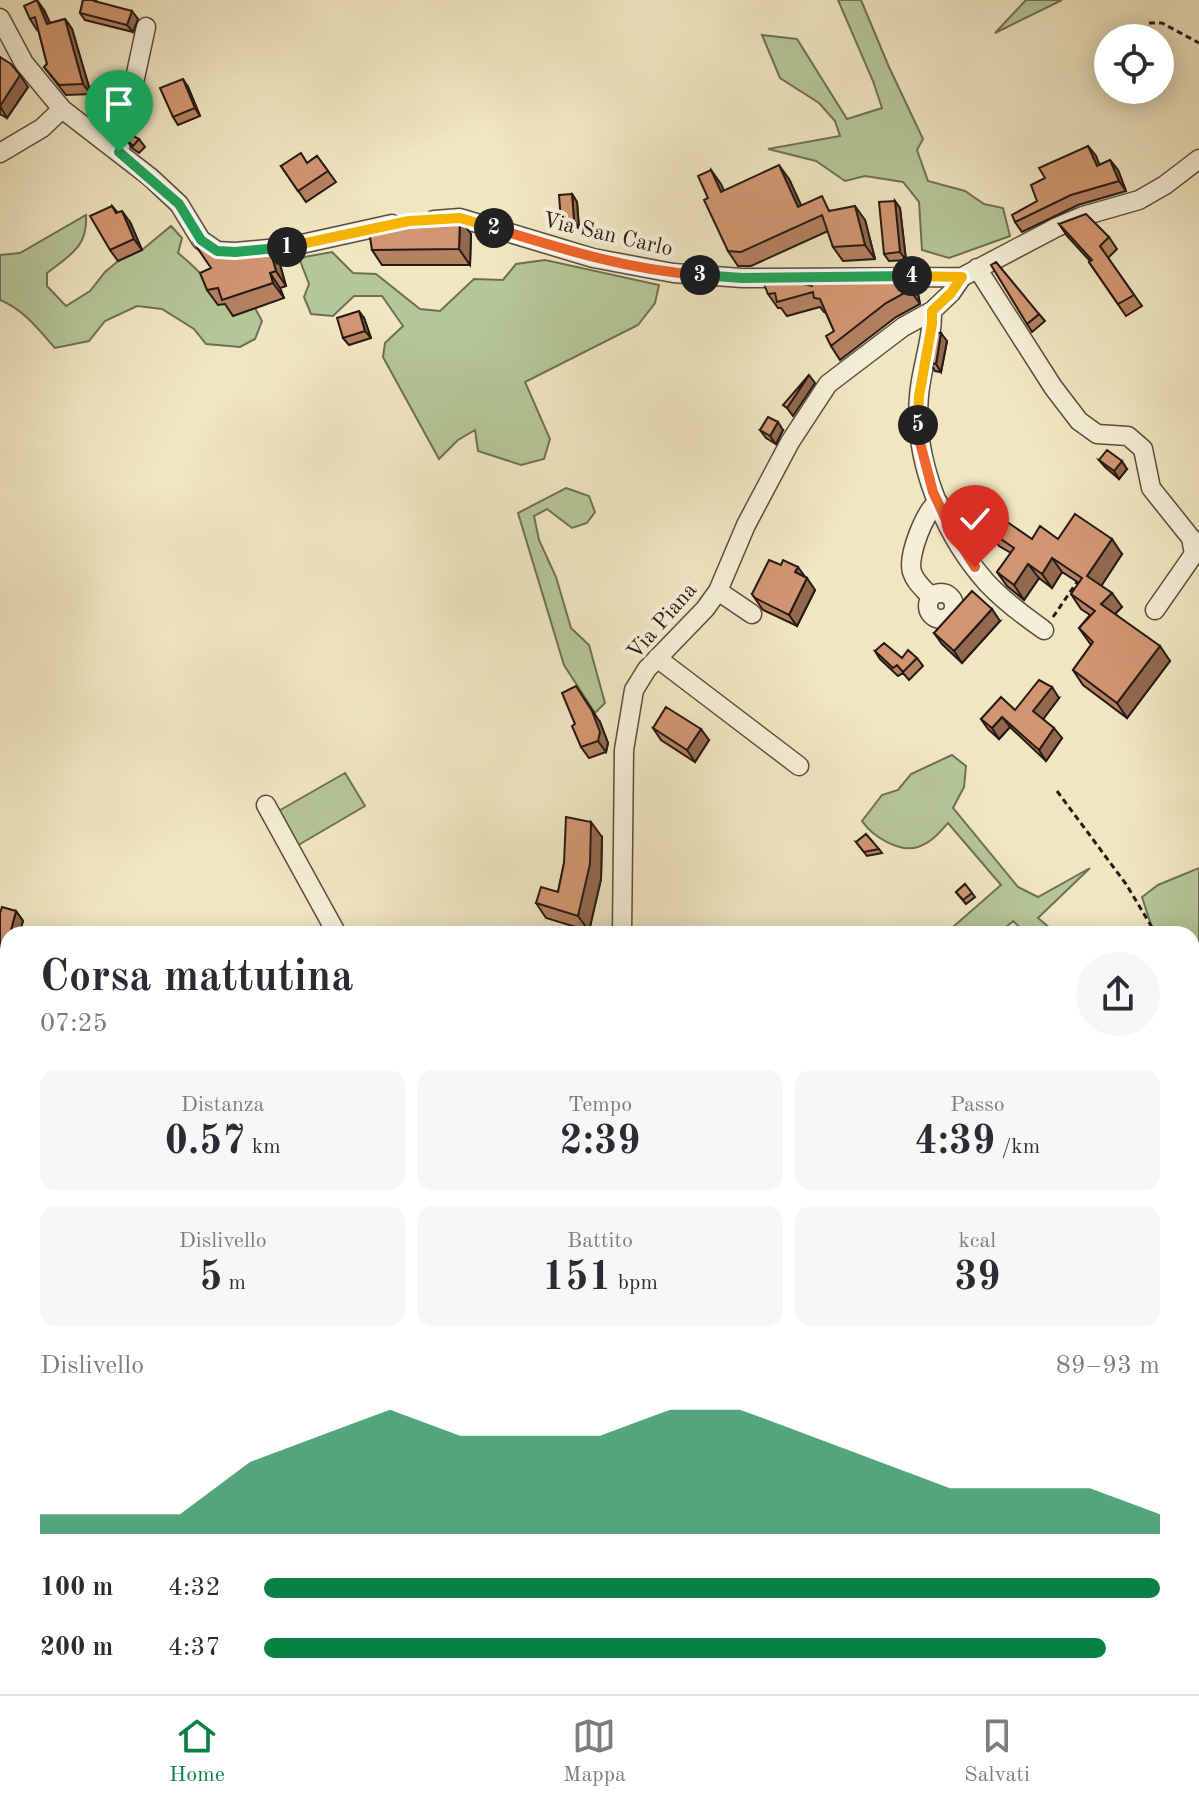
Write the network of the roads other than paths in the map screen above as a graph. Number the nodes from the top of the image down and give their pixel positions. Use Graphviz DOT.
graph roads {
  1 [pos="0,18"];
  2 [pos="146,27"];
  3 [pos="62,109"];
  4 [pos="119,152"];
  5 [pos="0,153"];
  6 [pos="1199,159"];
  7 [pos="970,273"];
  8 [pos="927,313"];
  9 [pos="938,502"];
  10 [pos="718,591"];
  11 [pos="931,597"];
  12 [pos="1155,610"];
  13 [pos="752,614"];
  14 [pos="1044,630"];
  15 [pos="657,658"];
  16 [pos="799,766"];
  17 [pos="266,805"];
  18 [pos="333,926"];
  19 [pos="622,926"];
  1 -- 3 [label="street, Via San Carlo"];
  2 -- 4 [label="street"];
  3 -- 4 [label="street, Via San Carlo"];
  3 -- 5 [label="street"];
  4 -- 7 [label="street, Via San Carlo"];
  6 -- 7 [label="street"];
  7 -- 8 [label="street, Via Piana"];
  7 -- 12 [label="street"];
  8 -- 9 [label="street"];
  8 -- 10 [label="street, Via Piana"];
  9 -- 11 [label="street"];
  9 -- 14 [label="street"];
  10 -- 13 [label="street"];
  10 -- 15 [label="street, Via Piana"];
  15 -- 16 [label="street"];
  15 -- 19 [label="street, Via Piana"];
  17 -- 18 [label="street"];
}
